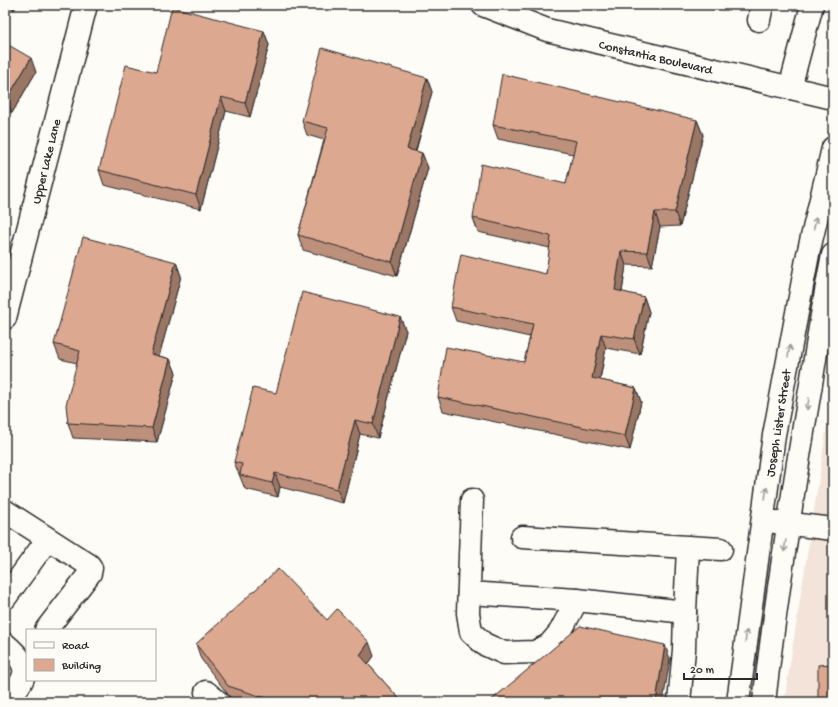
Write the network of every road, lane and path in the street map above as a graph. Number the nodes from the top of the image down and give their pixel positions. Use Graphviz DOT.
graph roads {
  1 [pos="86,5"];
  2 [pos="483,5"];
  3 [pos="812,5"];
  4 [pos="790,88"];
  5 [pos="833,98"];
  6 [pos="833,148"];
  7 [pos="833,255"];
  8 [pos="5,318"];
  9 [pos="472,500"];
  10 [pos="5,511"];
  11 [pos="762,520"];
  12 [pos="788,525"];
  13 [pos="833,529"];
  14 [pos="522,537"];
  15 [pos="47,540"];
  16 [pos="688,548"];
  17 [pos="721,549"];
  18 [pos="468,593"];
  19 [pos="5,598"];
  20 [pos="577,600"];
  21 [pos="685,612"];
  22 [pos="47,629"];
  23 [pos="5,644"];
  24 [pos="25,658"];
  25 [pos="6,702"];
  26 [pos="679,702"];
  27 [pos="738,702"];
  28 [pos="764,702"];
  1 -- 8 [label="street, Upper Lake Lane"];
  2 -- 4 [label="street, Constantia Boulevard"];
  3 -- 4 [label="street"];
  4 -- 5 [label="street, Constantia Boulevard"];
  11 -- 6 [label="street, Joseph Lister Street, one-way"];
  7 -- 12 [label="street, Joseph Lister Street, one-way"];
  9 -- 18 [label="street"];
  10 -- 15 [label="street"];
  11 -- 12 [label="street"];
  27 -- 11 [label="street, Joseph Lister Street, one-way"];
  12 -- 13 [label="street"];
  12 -- 28 [label="street, Joseph Lister Street, one-way"];
  14 -- 16 [label="street"];
  15 -- 19 [label="street"];
  15 -- 22 [label="street"];
  16 -- 17 [label="street"];
  16 -- 21 [label="street"];
  18 -- 20 [label="street"];
  18 -- 20 [label="street"];
  20 -- 21 [label="street"];
  21 -- 26 [label="street"];
  23 -- 24 [label="street"];
  24 -- 25 [label="street"];
}
